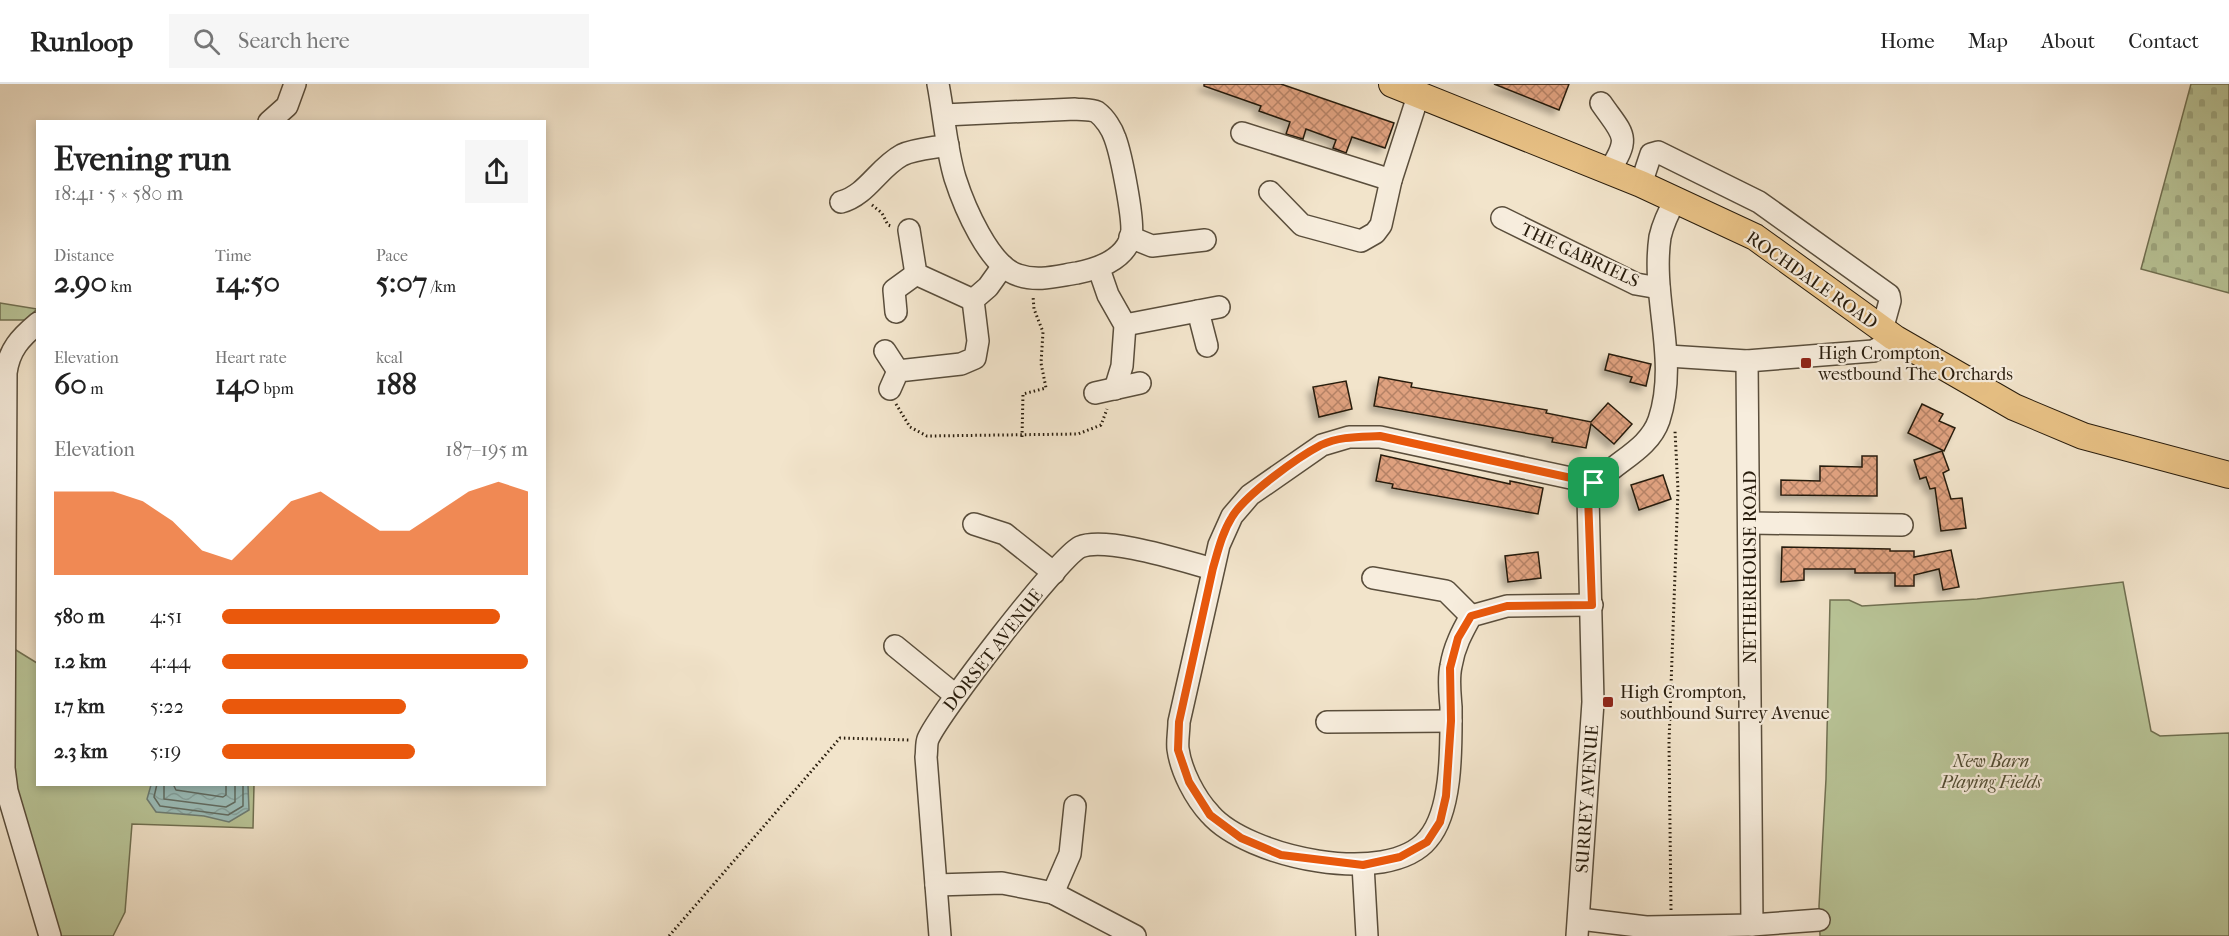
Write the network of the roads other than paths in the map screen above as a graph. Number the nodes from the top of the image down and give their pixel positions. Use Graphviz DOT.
graph roads {
  1 [pos="295,84"];
  2 [pos="938,84"];
  3 [pos="1392,84"];
  4 [pos="1419,93"];
  5 [pos="1601,103"];
  6 [pos="944,115"];
  7 [pos="271,120"];
  8 [pos="1242,133"];
  9 [pos="948,145"];
  10 [pos="1610,171"];
  11 [pos="1391,180"];
  12 [pos="1641,184"];
  13 [pos="1270,192"];
  14 [pos="850,198"];
  15 [pos="1676,199"];
  16 [pos="1502,218"];
  17 [pos="909,230"];
  18 [pos="1131,237"];
  19 [pos="1205,240"];
  20 [pos="1003,266"];
  21 [pos="1099,269"];
  22 [pos="916,274"];
  23 [pos="1659,288"];
  24 [pos="973,300"];
  25 [pos="1219,307"];
  26 [pos="1198,311"];
  27 [pos="897,312"];
  28 [pos="36,325"];
  29 [pos="1125,325"];
  30 [pos="1889,334"];
  31 [pos="1207,346"];
  32 [pos="885,351"];
  33 [pos="1668,356"];
  34 [pos="1747,361"];
  35 [pos="1140,383"];
  36 [pos="2229,476"];
  37 [pos="1594,483"];
  38 [pos="1750,523"];
  39 [pos="974,524"];
  40 [pos="1902,525"];
  41 [pos="1213,568"];
  42 [pos="1054,573"];
  43 [pos="1373,578"];
  44 [pos="1592,605"];
  45 [pos="1471,616"];
  46 [pos="895,646"];
  47 [pos="955,695"];
  48 [pos="1451,721"];
  49 [pos="1327,722"];
  50 [pos="1075,807"];
  51 [pos="1363,865"];
  52 [pos="936,885"];
  53 [pos="1053,894"];
  54 [pos="1819,920"];
  55 [pos="1578,927"];
  56 [pos="1741,928"];
  57 [pos="50,936"];
  58 [pos="940,936"];
  59 [pos="1134,936"];
  60 [pos="1367,936"];
  1 -- 7 [label="street"];
  2 -- 6 [label="street"];
  3 -- 4 [label="main road, ROCHDALE ROAD"];
  4 -- 10 [label="main road, ROCHDALE ROAD"];
  4 -- 11 [label="street"];
  5 -- 10 [label="street"];
  6 -- 9 [label="street"];
  6 -- 18 [label="street"];
  8 -- 11 [label="street"];
  9 -- 14 [label="street"];
  9 -- 20 [label="street"];
  10 -- 12 [label="main road, ROCHDALE ROAD"];
  11 -- 13 [label="street"];
  12 -- 15 [label="main road, ROCHDALE ROAD"];
  12 -- 30 [label="street"];
  15 -- 23 [label="street"];
  15 -- 30 [label="main road, ROCHDALE ROAD"];
  16 -- 23 [label="street, THE GABRIELS"];
  17 -- 22 [label="street"];
  18 -- 19 [label="street"];
  18 -- 21 [label="street"];
  20 -- 21 [label="street"];
  20 -- 24 [label="street"];
  21 -- 29 [label="street"];
  22 -- 24 [label="street"];
  22 -- 27 [label="street"];
  23 -- 33 [label="street"];
  24 -- 32 [label="street"];
  25 -- 26 [label="street"];
  26 -- 29 [label="street"];
  26 -- 31 [label="street"];
  28 -- 57 [label="street"];
  29 -- 35 [label="street"];
  30 -- 34 [label="street"];
  30 -- 36 [label="main road, ROCHDALE ROAD"];
  33 -- 34 [label="street"];
  33 -- 37 [label="street"];
  34 -- 38 [label="street, NETHERHOUSE ROAD"];
  37 -- 41 [label="street"];
  37 -- 44 [label="street, SURREY AVENUE"];
  38 -- 40 [label="street"];
  38 -- 56 [label="street, NETHERHOUSE ROAD"];
  39 -- 42 [label="street"];
  41 -- 42 [label="street, DORSET AVENUE"];
  41 -- 51 [label="street"];
  42 -- 47 [label="street, DORSET AVENUE"];
  43 -- 45 [label="street"];
  44 -- 45 [label="street"];
  44 -- 55 [label="street, SURREY AVENUE"];
  45 -- 48 [label="street"];
  46 -- 47 [label="street"];
  47 -- 52 [label="street, DORSET AVENUE"];
  48 -- 49 [label="street"];
  48 -- 51 [label="street"];
  50 -- 53 [label="street"];
  51 -- 60 [label="street"];
  52 -- 53 [label="street"];
  52 -- 58 [label="street, DORSET AVENUE"];
  53 -- 59 [label="street"];
  54 -- 56 [label="street"];
  55 -- 56 [label="street"];
}
